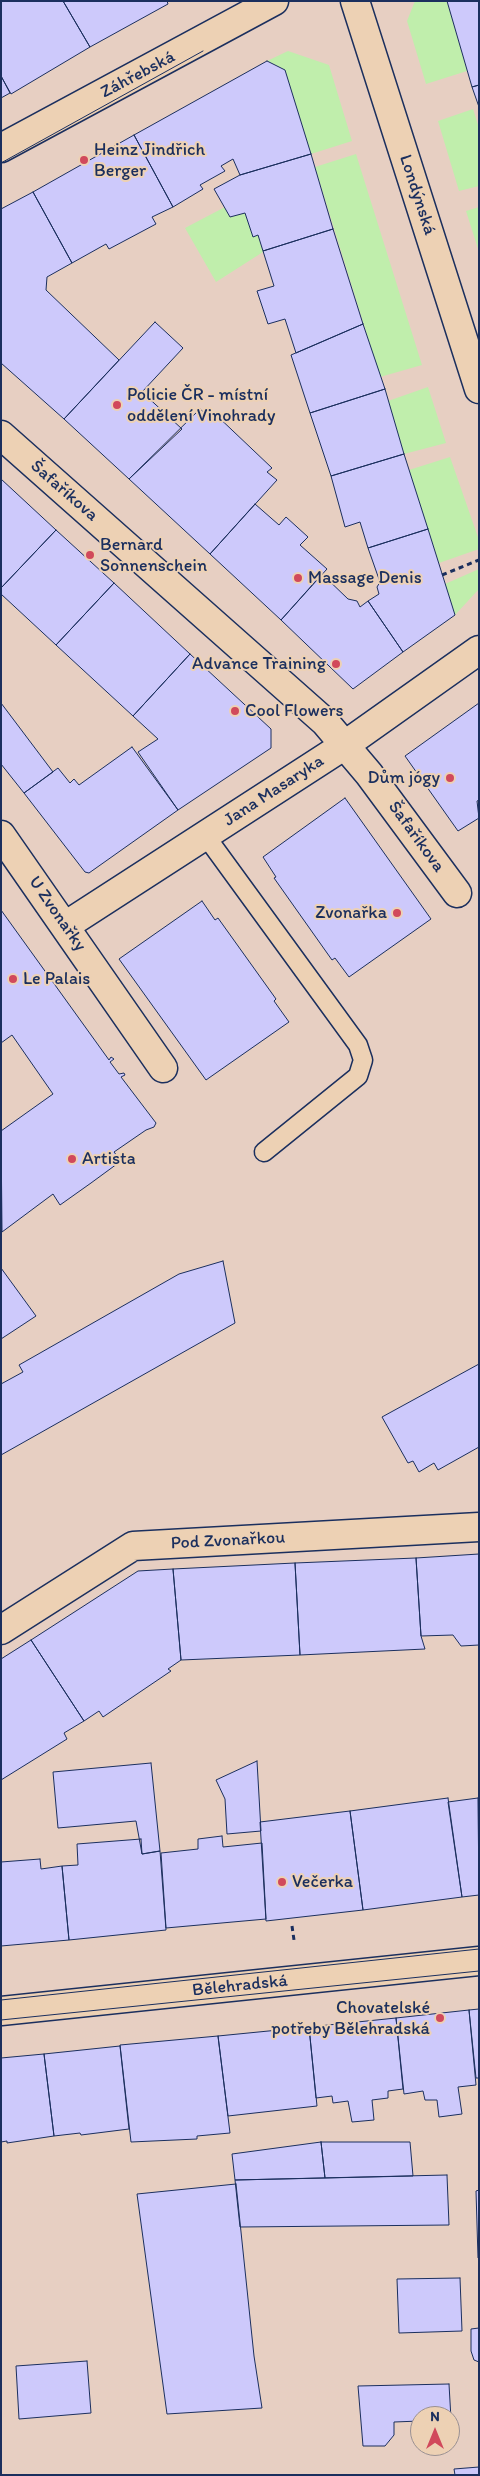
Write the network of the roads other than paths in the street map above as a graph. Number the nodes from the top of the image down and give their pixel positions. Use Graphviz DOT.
graph roads {
  1 [pos="274,1"];
  2 [pos="355,1"];
  3 [pos="1,148"];
  4 [pos="479,389"];
  5 [pos="1,435"];
  6 [pos="479,650"];
  7 [pos="345,745"];
  8 [pos="1,835"];
  9 [pos="206,835"];
  10 [pos="457,893"];
  11 [pos="65,926"];
  12 [pos="163,1068"];
  13 [pos="264,1152"];
  14 [pos="479,1527"];
  15 [pos="1,1630"];
  16 [pos="479,1961"];
  17 [pos="1,2011"];
  1 -- 3 [label="street, Záhřebská"];
  2 -- 4 [label="street, Londýnská"];
  5 -- 7 [label="street, Šafaříkova"];
  6 -- 7 [label="street, Jana Masaryka"];
  7 -- 9 [label="street, Jana Masaryka"];
  7 -- 10 [label="street, Šafaříkova"];
  8 -- 11 [label="street, U Zvonařky"];
  9 -- 11 [label="street, Jana Masaryka"];
  9 -- 13 [label="lane"];
  11 -- 12 [label="street, U Zvonařky"];
  14 -- 15 [label="street, Pod Zvonařkou"];
  16 -- 17 [label="street, Bělehradská"];
}
